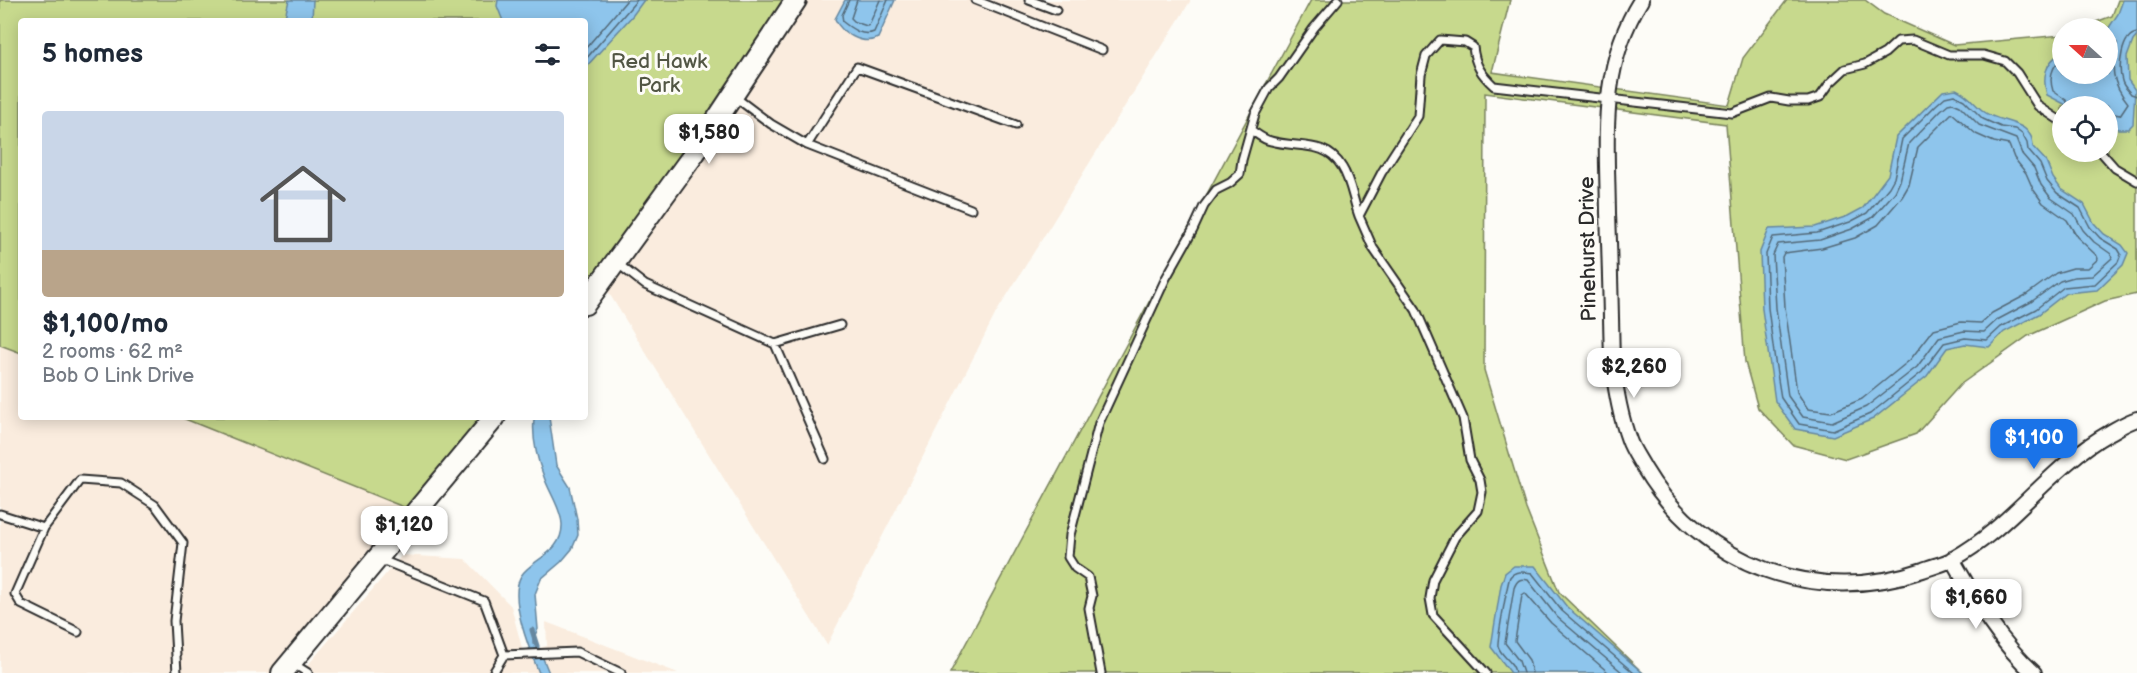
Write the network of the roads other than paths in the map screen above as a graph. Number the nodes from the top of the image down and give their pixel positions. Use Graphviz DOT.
graph roads {
  1 [pos="796,0"];
  2 [pos="975,0"];
  3 [pos="1029,0"];
  4 [pos="1338,0"];
  5 [pos="1641,0"];
  6 [pos="1056,10"];
  7 [pos="1102,50"];
  8 [pos="733,96"];
  9 [pos="1608,99"];
  10 [pos="2052,115"];
  11 [pos="1016,125"];
  12 [pos="1251,130"];
  13 [pos="807,144"];
  14 [pos="2110,162"];
  15 [pos="2137,181"];
  16 [pos="971,209"];
  17 [pos="1359,216"];
  18 [pos="617,263"];
  19 [pos="588,300"];
  20 [pos="840,325"];
  21 [pos="775,344"];
  22 [pos="2137,419"];
  23 [pos="493,420"];
  24 [pos="825,459"];
  25 [pos="0,514"];
  26 [pos="44,528"];
  27 [pos="378,559"];
  28 [pos="1952,560"];
  29 [pos="78,632"];
  30 [pos="504,655"];
  31 [pos="286,667"];
  32 [pos="177,673"];
  33 [pos="308,673"];
  34 [pos="493,673"];
  35 [pos="621,673"];
  36 [pos="1101,673"];
  37 [pos="1486,673"];
  38 [pos="2034,673"];
  1 -- 8 [label="street"];
  2 -- 7 [label="lane"];
  3 -- 6 [label="lane"];
  4 -- 12 [label="lane"];
  5 -- 9 [label="street, Pinehurst Drive"];
  8 -- 13 [label="lane"];
  8 -- 18 [label="street"];
  9 -- 10 [label="lane"];
  9 -- 17 [label="lane"];
  9 -- 28 [label="street, Pinehurst Drive"];
  11 -- 13 [label="lane"];
  12 -- 17 [label="lane"];
  12 -- 36 [label="lane"];
  13 -- 16 [label="lane"];
  14 -- 15 [label="lane"];
  17 -- 37 [label="lane"];
  18 -- 19 [label="street"];
  18 -- 21 [label="lane"];
  20 -- 21 [label="lane"];
  21 -- 24 [label="lane"];
  22 -- 28 [label="street, Pinehurst Drive"];
  23 -- 27 [label="street"];
  25 -- 26 [label="lane"];
  26 -- 29 [label="lane"];
  26 -- 32 [label="lane"];
  27 -- 30 [label="lane"];
  27 -- 31 [label="street"];
  28 -- 38 [label="street"];
  30 -- 34 [label="lane"];
  30 -- 35 [label="lane"];
  31 -- 33 [label="lane"];
}
